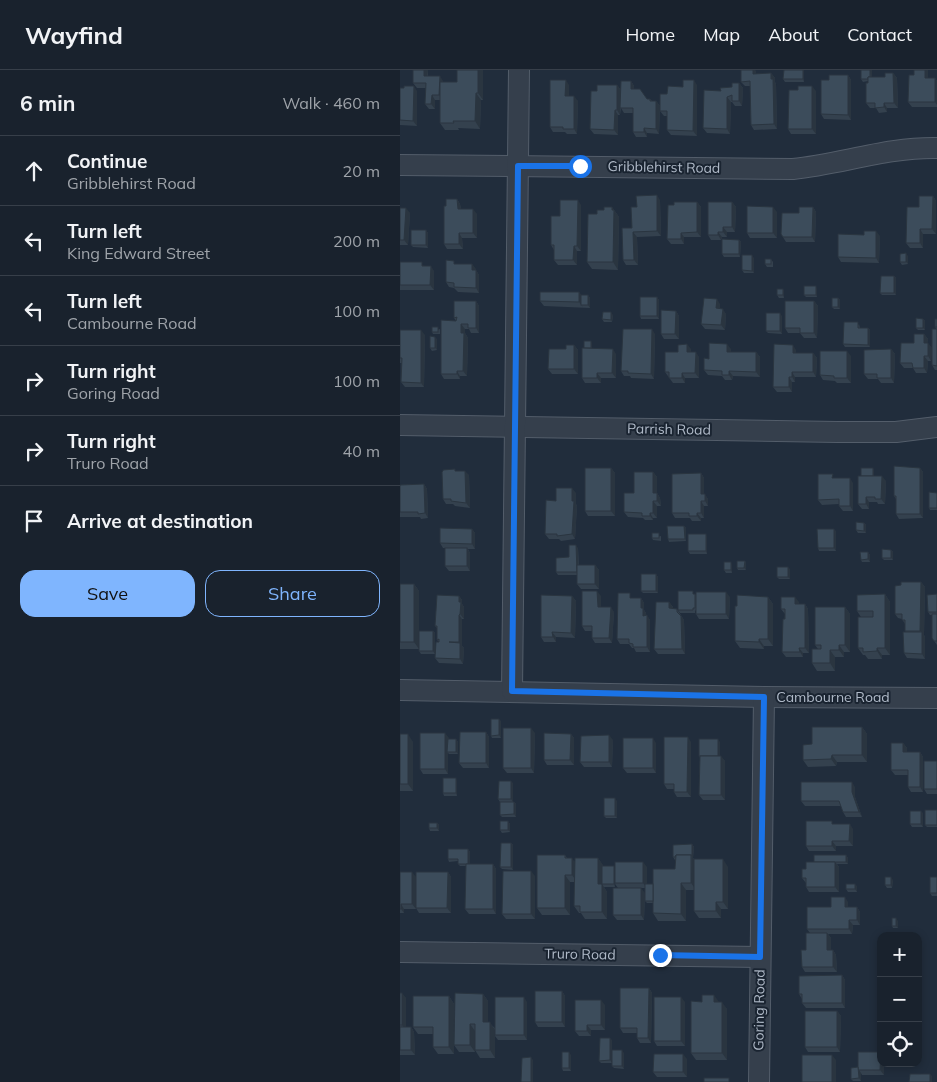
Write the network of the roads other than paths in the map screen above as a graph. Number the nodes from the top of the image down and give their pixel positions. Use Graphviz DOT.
graph roads {
  1 [pos="519,70"];
  2 [pos="931,148"];
  3 [pos="400,165"];
  4 [pos="518,166"];
  5 [pos="400,425"];
  6 [pos="514,426"];
  7 [pos="937,427"];
  8 [pos="400,690"];
  9 [pos="512,691"];
  10 [pos="764,697"];
  11 [pos="937,698"];
  12 [pos="400,952"];
  13 [pos="760,957"];
  14 [pos="758,1082"];
  1 -- 4 [label="street"];
  2 -- 4 [label="street, Gribblehirst Road"];
  3 -- 4 [label="street, Gribblehirst Road"];
  4 -- 6 [label="street"];
  5 -- 6 [label="street, Parrish Road"];
  6 -- 7 [label="street, Parrish Road"];
  6 -- 9 [label="street"];
  8 -- 9 [label="street, Cambourne Road"];
  9 -- 10 [label="street, Cambourne Road"];
  10 -- 11 [label="street, Cambourne Road"];
  10 -- 13 [label="street, Goring Road"];
  12 -- 13 [label="street, Truro Road"];
  13 -- 14 [label="street, Goring Road"];
}
